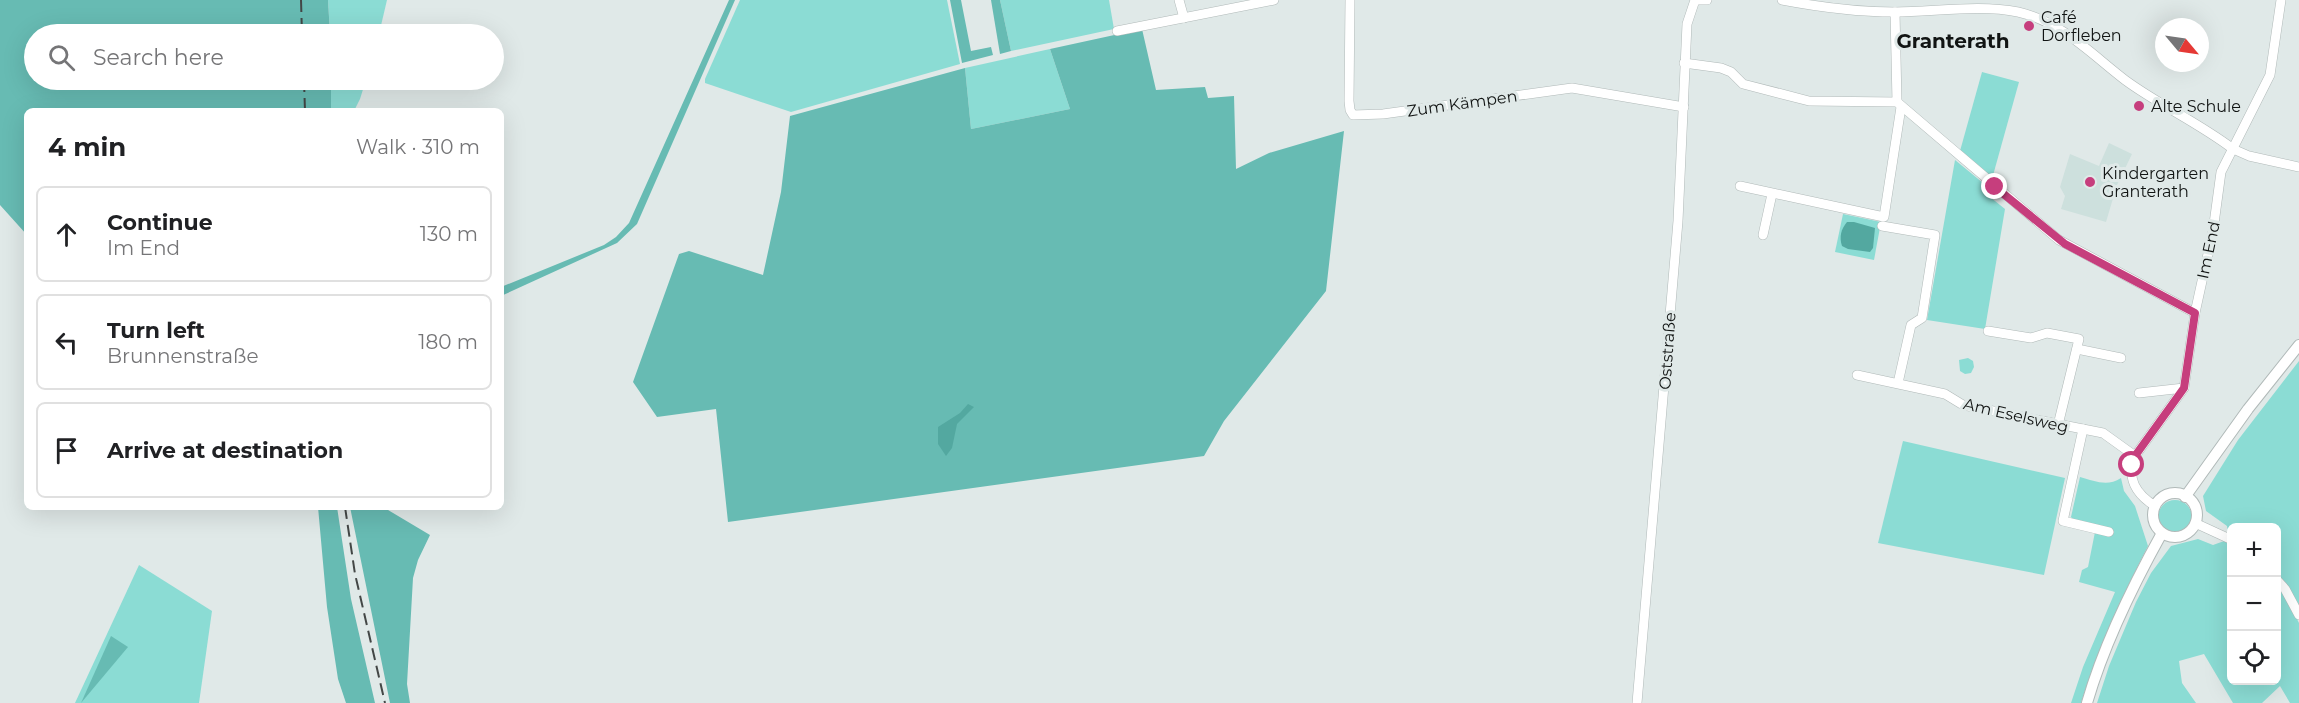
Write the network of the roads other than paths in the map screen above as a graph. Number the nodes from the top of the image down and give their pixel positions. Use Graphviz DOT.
graph roads {
  1 [pos="1179,0"];
  2 [pos="1274,0"];
  3 [pos="1350,0"];
  4 [pos="1697,0"];
  5 [pos="1707,0"];
  6 [pos="1782,0"];
  7 [pos="1923,0"];
  8 [pos="2281,0"];
  9 [pos="1921,11"];
  10 [pos="1895,12"];
  11 [pos="1184,18"];
  12 [pos="1117,31"];
  13 [pos="1684,63"];
  14 [pos="1899,105"];
  15 [pos="1684,107"];
  16 [pos="2233,149"];
  17 [pos="2299,167"];
  18 [pos="1740,186"];
  19 [pos="1772,194"];
  20 [pos="1882,226"];
  21 [pos="1762,235"];
  22 [pos="2195,313"];
  23 [pos="1988,331"];
  24 [pos="2299,345"];
  25 [pos="2077,349"];
  26 [pos="2121,358"];
  27 [pos="1857,375"];
  28 [pos="1898,383"];
  29 [pos="2184,388"];
  30 [pos="2139,393"];
  31 [pos="2058,425"];
  32 [pos="2083,429"];
  33 [pos="2135,456"];
  34 [pos="2185,497"];
  35 [pos="2155,506"];
  36 [pos="2195,523"];
  37 [pos="2109,532"];
  38 [pos="2162,532"];
  39 [pos="2227,538"];
  40 [pos="2281,584"];
  41 [pos="2299,615"];
  42 [pos="1637,703"];
  43 [pos="2086,703"];
  1 -- 11 [label="street"];
  2 -- 11 [label="street"];
  3 -- 15 [label="street, Zum Kämpen"];
  4 -- 5 [label="street"];
  4 -- 13 [label="street, Oststraße"];
  6 -- 10 [label="street"];
  7 -- 9 [label="street"];
  8 -- 16 [label="street, Im End"];
  9 -- 10 [label="street"];
  9 -- 16 [label="street"];
  10 -- 14 [label="street"];
  11 -- 12 [label="street"];
  13 -- 14 [label="street"];
  13 -- 15 [label="street, Oststraße"];
  14 -- 19 [label="street"];
  14 -- 22 [label="street"];
  15 -- 42 [label="street, Oststraße"];
  16 -- 17 [label="street"];
  16 -- 22 [label="street, Im End"];
  18 -- 19 [label="street"];
  19 -- 21 [label="street"];
  20 -- 28 [label="street"];
  22 -- 29 [label="street, Im End"];
  23 -- 25 [label="street"];
  24 -- 34 [label="street"];
  25 -- 26 [label="street"];
  25 -- 31 [label="street"];
  27 -- 28 [label="street, Am Eselsweg"];
  28 -- 31 [label="street, Am Eselsweg"];
  29 -- 30 [label="street"];
  29 -- 33 [label="street, Im End"];
  31 -- 32 [label="street, Am Eselsweg"];
  32 -- 33 [label="street, Am Eselsweg"];
  32 -- 37 [label="street"];
  33 -- 35 [label="street"];
  34 -- 35 [label="street"];
  34 -- 36 [label="street"];
  35 -- 38 [label="street"];
  36 -- 38 [label="street"];
  36 -- 39 [label="street"];
  38 -- 43 [label="street"];
  40 -- 41 [label="street"];
}
